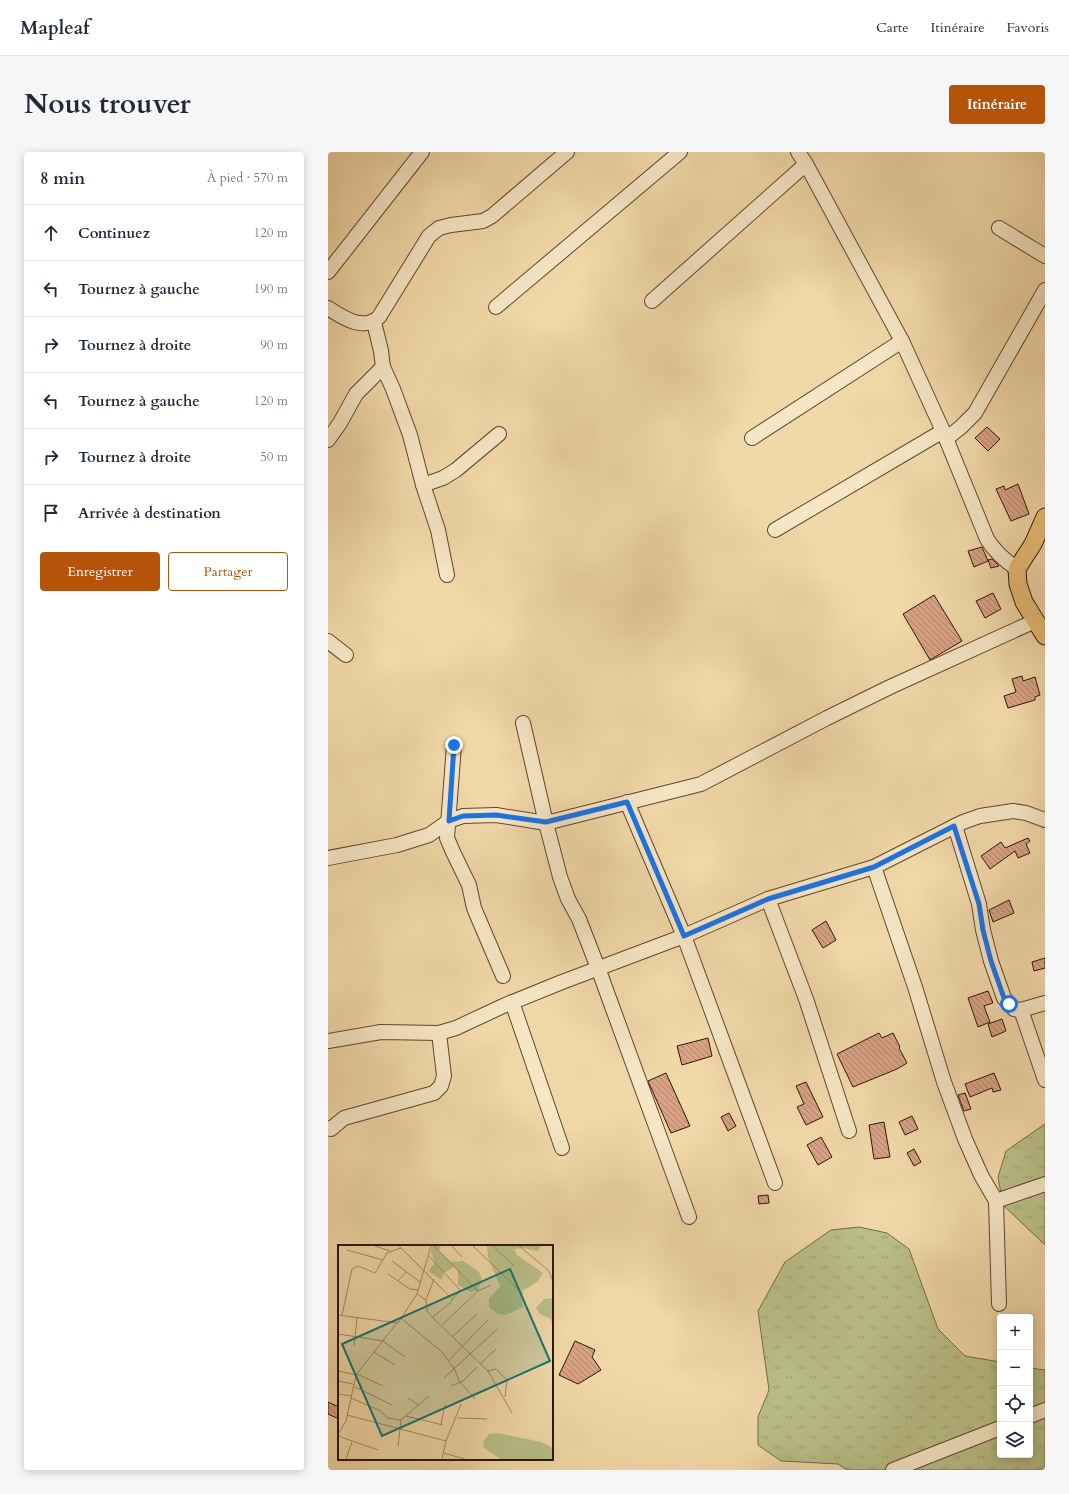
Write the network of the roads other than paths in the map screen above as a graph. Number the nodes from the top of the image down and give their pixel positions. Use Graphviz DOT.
graph roads {
  1 [pos="422,152"];
  2 [pos="567,152"];
  3 [pos="680,152"];
  4 [pos="801,155"];
  5 [pos="998,228"];
  6 [pos="1045,256"];
  7 [pos="328,272"];
  8 [pos="1045,290"];
  9 [pos="652,301"];
  10 [pos="496,307"];
  11 [pos="328,308"];
  12 [pos="374,322"];
  13 [pos="902,341"];
  14 [pos="383,367"];
  15 [pos="499,434"];
  16 [pos="945,435"];
  17 [pos="752,438"];
  18 [pos="328,440"];
  19 [pos="423,485"];
  20 [pos="1045,517"];
  21 [pos="775,530"];
  22 [pos="1016,569"];
  23 [pos="447,576"];
  24 [pos="1035,621"];
  25 [pos="1045,636"];
  26 [pos="328,642"];
  27 [pos="346,654"];
  28 [pos="523,723"];
  29 [pos="454,745"];
  30 [pos="627,802"];
  31 [pos="1045,820"];
  32 [pos="449,821"];
  33 [pos="546,822"];
  34 [pos="954,826"];
  35 [pos="328,858"];
  36 [pos="874,867"];
  37 [pos="768,899"];
  38 [pos="684,936"];
  39 [pos="598,968"];
  40 [pos="503,976"];
  41 [pos="512,1002"];
  42 [pos="1045,1003"];
  43 [pos="1021,1010"];
  44 [pos="439,1032"];
  45 [pos="328,1041"];
  46 [pos="1045,1080"];
  47 [pos="328,1128"];
  48 [pos="849,1131"];
  49 [pos="562,1148"];
  50 [pos="775,1183"];
  51 [pos="1045,1184"];
  52 [pos="996,1201"];
  53 [pos="689,1216"];
  54 [pos="999,1304"];
  55 [pos="1045,1410"];
  56 [pos="1033,1415"];
  57 [pos="997,1429"];
  58 [pos="893,1470"];
  1 -- 7 [label="street"];
  2 -- 12 [label="street"];
  3 -- 10 [label="street"];
  4 -- 9 [label="street"];
  4 -- 13 [label="street"];
  5 -- 6 [label="street"];
  8 -- 16 [label="street"];
  11 -- 12 [label="street"];
  12 -- 14 [label="street"];
  13 -- 16 [label="street"];
  13 -- 17 [label="street"];
  14 -- 18 [label="street"];
  14 -- 19 [label="street"];
  15 -- 19 [label="street"];
  16 -- 21 [label="street"];
  16 -- 22 [label="street"];
  19 -- 23 [label="street"];
  20 -- 22 [label="main road"];
  22 -- 24 [label="main road"];
  24 -- 25 [label="main road"];
  24 -- 30 [label="street"];
  26 -- 27 [label="street"];
  28 -- 33 [label="street"];
  29 -- 32 [label="street"];
  30 -- 33 [label="street"];
  30 -- 38 [label="street"];
  31 -- 34 [label="street"];
  32 -- 33 [label="street"];
  32 -- 35 [label="street"];
  32 -- 40 [label="street"];
  33 -- 39 [label="street"];
  34 -- 36 [label="street"];
  34 -- 43 [label="street"];
  36 -- 37 [label="street"];
  36 -- 52 [label="street"];
  37 -- 38 [label="street"];
  37 -- 48 [label="street"];
  38 -- 39 [label="street"];
  38 -- 50 [label="street"];
  39 -- 41 [label="street"];
  39 -- 53 [label="street"];
  41 -- 44 [label="street"];
  41 -- 49 [label="street"];
  42 -- 43 [label="street"];
  43 -- 46 [label="street"];
  44 -- 45 [label="street"];
  44 -- 47 [label="street"];
  51 -- 52 [label="street"];
  52 -- 54 [label="street"];
  55 -- 56 [label="street"];
  57 -- 58 [label="street"];
}
